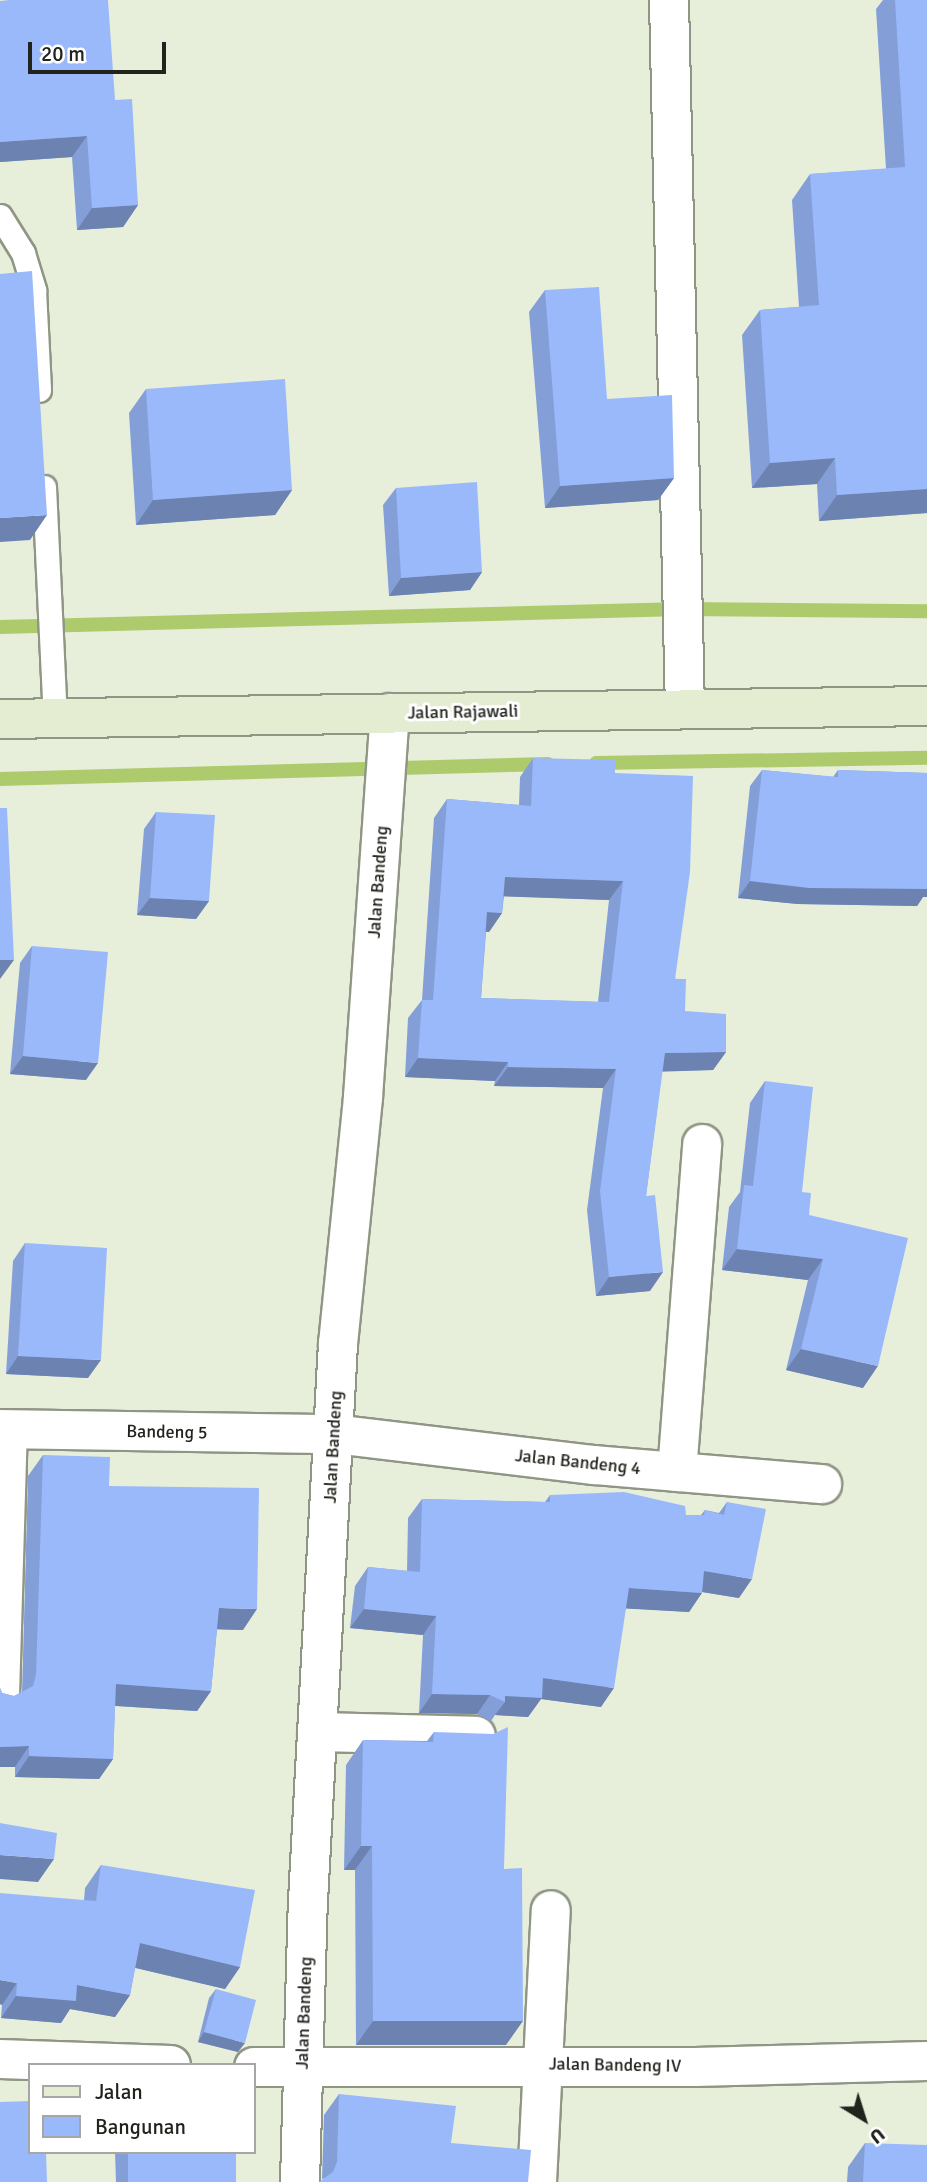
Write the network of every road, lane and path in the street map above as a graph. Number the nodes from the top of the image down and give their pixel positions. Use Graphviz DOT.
graph roads {
  1 [pos="669,0"];
  2 [pos="0,216"];
  3 [pos="40,411"];
  4 [pos="42,465"];
  5 [pos="927,706"];
  6 [pos="685,709"];
  7 [pos="390,713"];
  8 [pos="0,719"];
  9 [pos="55,719"];
  10 [pos="702,1144"];
  11 [pos="4,1429"];
  12 [pos="334,1434"];
  13 [pos="677,1472"];
  14 [pos="822,1484"];
  15 [pos="0,1695"];
  16 [pos="317,1732"];
  17 [pos="476,1735"];
  18 [pos="551,1910"];
  19 [pos="0,2059"];
  20 [pos="927,2061"];
  21 [pos="114,2063"];
  22 [pos="540,2064"];
  23 [pos="256,2067"];
  24 [pos="303,2069"];
  25 [pos="300,2182"];
  26 [pos="537,2182"];
  1 -- 6 [label="street"];
  2 -- 3 [label="lane"];
  4 -- 9 [label="lane"];
  5 -- 6 [label="main road, Jalan Rajawali"];
  6 -- 7 [label="main road, Jalan Rajawali"];
  7 -- 9 [label="main road, Jalan Rajawali"];
  7 -- 12 [label="street, Jalan Bandeng"];
  8 -- 9 [label="main road, Jalan Rajawali"];
  10 -- 13 [label="street"];
  11 -- 12 [label="street, Bandeng 5"];
  11 -- 15 [label="street"];
  12 -- 13 [label="street, Jalan Bandeng 4"];
  12 -- 16 [label="street, Jalan Bandeng"];
  13 -- 14 [label="street, Jalan Bandeng 4"];
  16 -- 17 [label="street"];
  16 -- 24 [label="street, Jalan Bandeng"];
  18 -- 22 [label="street"];
  19 -- 21 [label="street"];
  20 -- 22 [label="street, Jalan Bandeng IV"];
  22 -- 24 [label="street, Jalan Bandeng IV"];
  22 -- 26 [label="street"];
  23 -- 24 [label="street, Jalan Bandeng IV"];
  24 -- 25 [label="street, Jalan Bandeng"];
}
